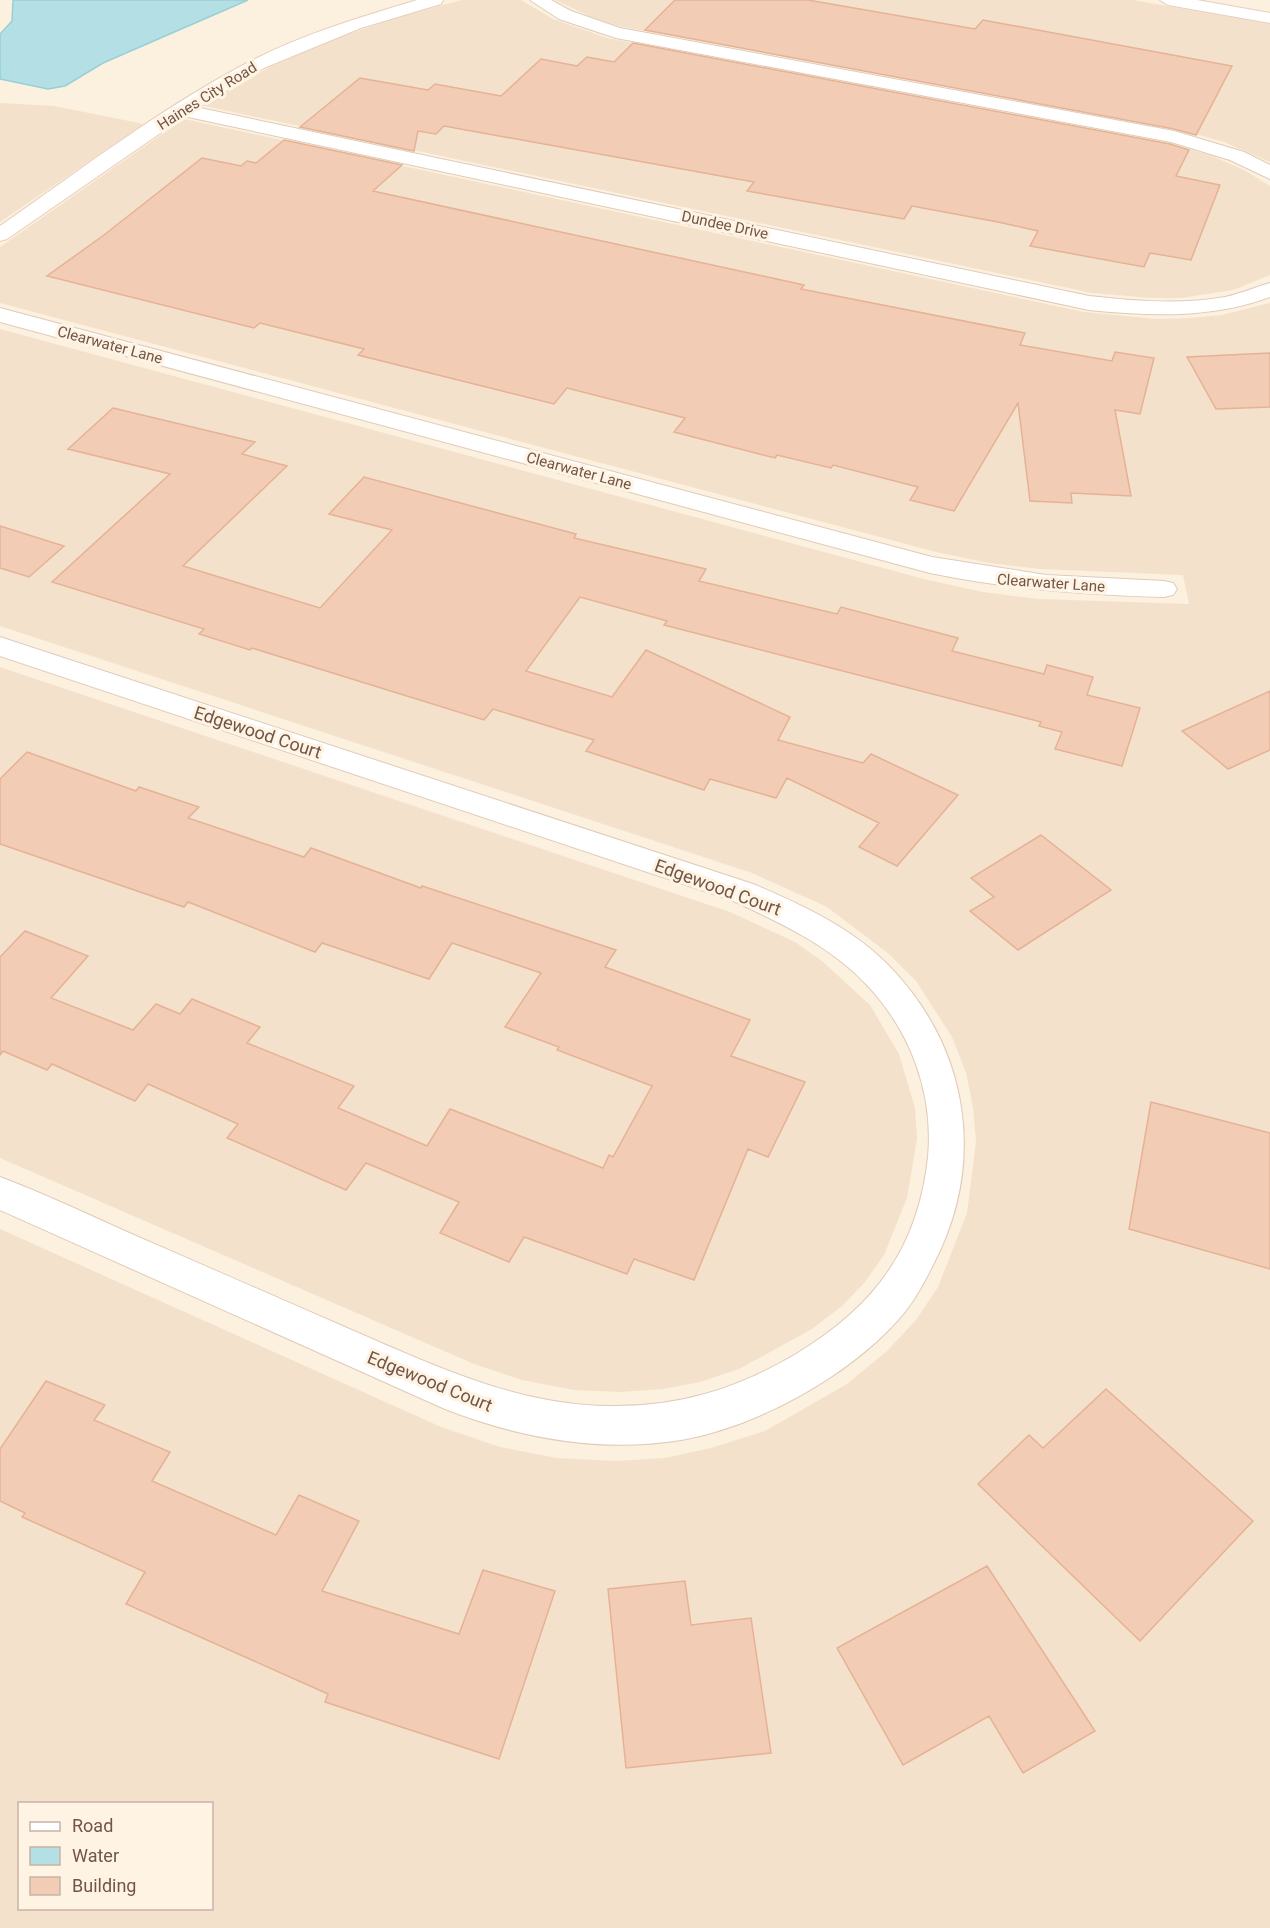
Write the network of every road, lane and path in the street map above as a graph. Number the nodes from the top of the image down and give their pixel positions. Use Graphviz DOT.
graph roads {
  1 [pos="435,0"];
  2 [pos="538,0"];
  3 [pos="1168,0"];
  4 [pos="1270,18"];
  5 [pos="181,110"];
  6 [pos="1270,173"];
  7 [pos="0,235"];
  8 [pos="1270,290"];
  9 [pos="0,315"];
  10 [pos="1164,589"];
  11 [pos="0,646"];
  12 [pos="0,1193"];
  1 -- 5 [label="street, Haines City Road"];
  2 -- 6 [label="street"];
  3 -- 4 [label="street"];
  5 -- 7 [label="street, Haines City Road"];
  5 -- 8 [label="street, Dundee Drive"];
  9 -- 10 [label="street, Clearwater Lane"];
  11 -- 12 [label="street, Edgewood Court"];
}
